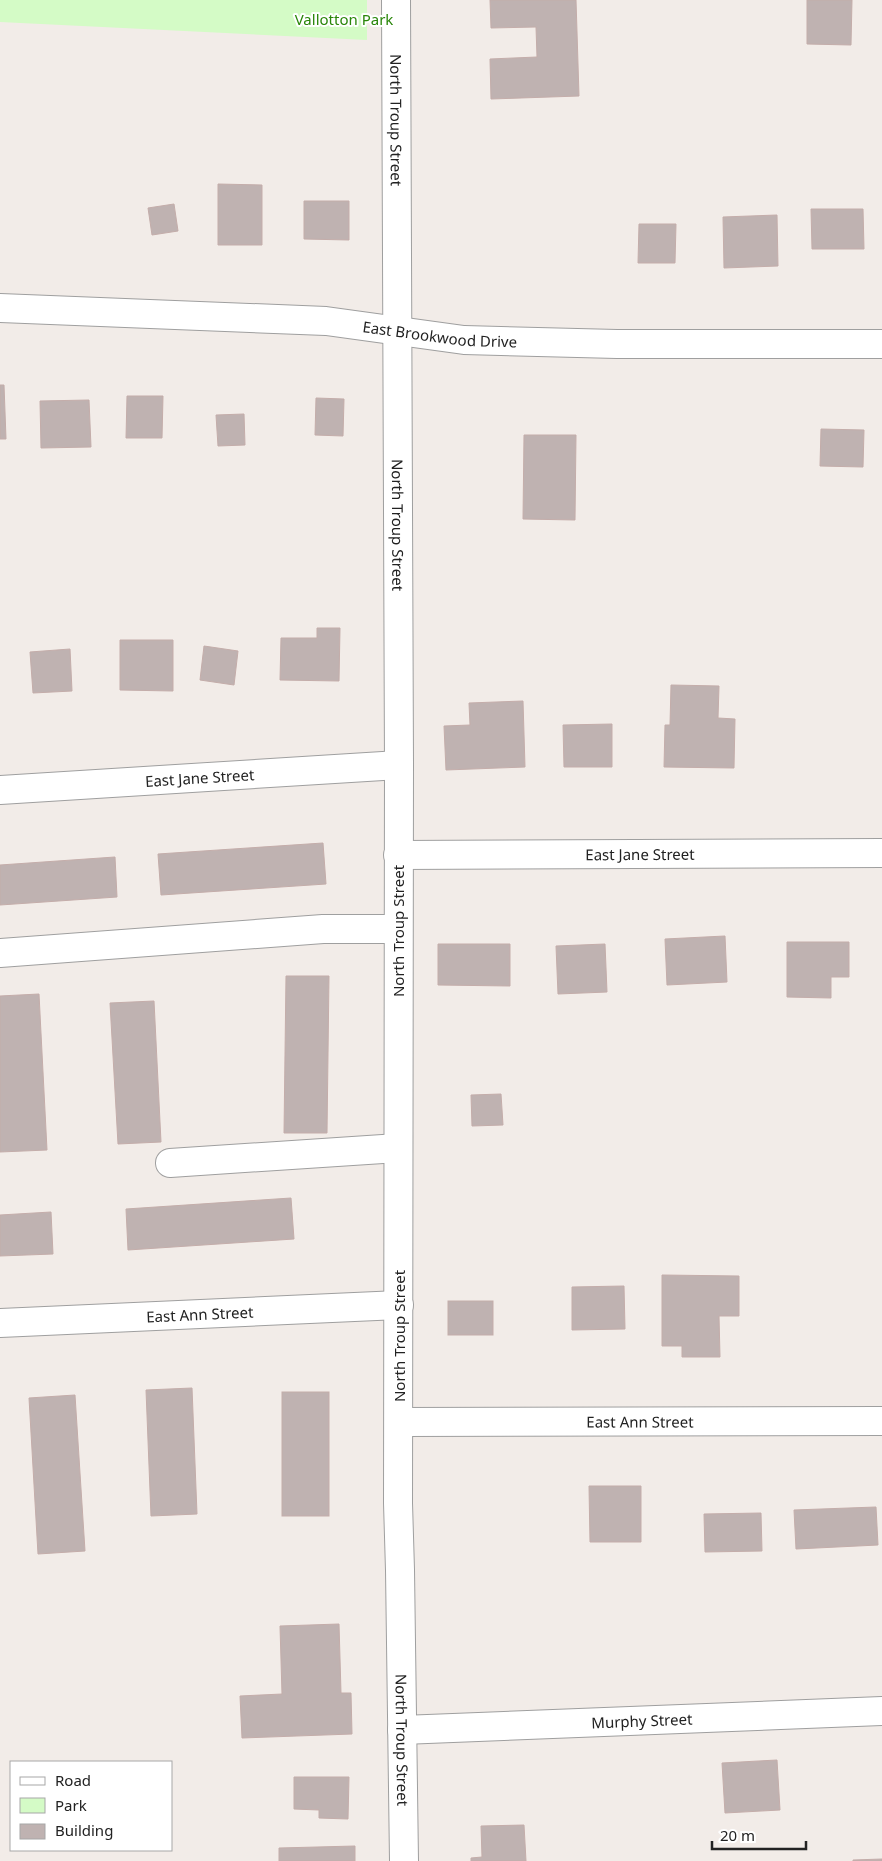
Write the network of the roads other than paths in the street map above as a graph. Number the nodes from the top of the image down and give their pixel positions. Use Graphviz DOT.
graph roads {
  1 [pos="396,0"];
  2 [pos="0,308"];
  3 [pos="398,332"];
  4 [pos="882,344"];
  5 [pos="399,765"];
  6 [pos="0,790"];
  7 [pos="882,853"];
  8 [pos="398,855"];
  9 [pos="398,929"];
  10 [pos="0,953"];
  11 [pos="398,1148"];
  12 [pos="170,1163"];
  13 [pos="398,1305"];
  14 [pos="0,1323"];
  15 [pos="882,1420"];
  16 [pos="399,1422"];
  17 [pos="882,1712"];
  18 [pos="402,1730"];
  19 [pos="404,1861"];
  1 -- 3 [label="street, North Troup Street"];
  2 -- 3 [label="street, East Brookwood Drive"];
  3 -- 4 [label="street, East Brookwood Drive"];
  3 -- 5 [label="street, North Troup Street"];
  5 -- 6 [label="street, East Jane Street"];
  5 -- 8 [label="street, North Troup Street"];
  7 -- 8 [label="street, East Jane Street"];
  8 -- 9 [label="street, North Troup Street"];
  9 -- 10 [label="street"];
  9 -- 11 [label="street, North Troup Street"];
  11 -- 12 [label="street"];
  11 -- 13 [label="street, North Troup Street"];
  13 -- 14 [label="street, East Ann Street"];
  13 -- 16 [label="street, North Troup Street"];
  15 -- 16 [label="street, East Ann Street"];
  16 -- 18 [label="street, North Troup Street"];
  17 -- 18 [label="street, Murphy Street"];
  18 -- 19 [label="street, North Troup Street"];
}
